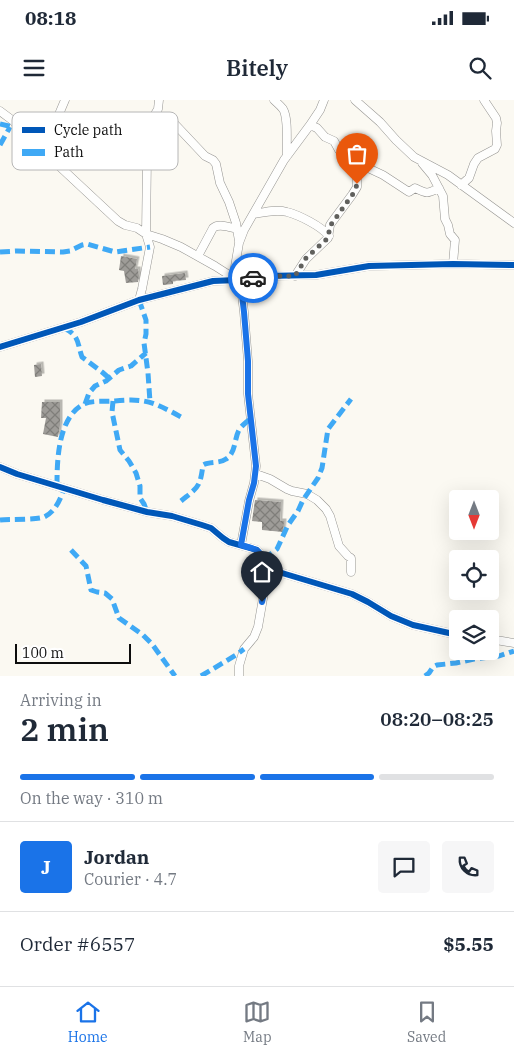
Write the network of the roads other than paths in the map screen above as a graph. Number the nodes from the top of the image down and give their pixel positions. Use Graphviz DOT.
graph roads {
  1 [pos="65,100"];
  2 [pos="160,100"];
  3 [pos="274,100"];
  4 [pos="324,100"];
  5 [pos="355,100"];
  6 [pos="484,100"];
  7 [pos="0,112"];
  8 [pos="60,112"];
  9 [pos="157,112"];
  10 [pos="12,120"];
  11 [pos="310,125"];
  12 [pos="178,127"];
  13 [pos="287,157"];
  14 [pos="414,157"];
  15 [pos="353,161"];
  16 [pos="63,170"];
  17 [pos="148,170"];
  18 [pos="461,184"];
  19 [pos="439,188"];
  20 [pos="254,214"];
  21 [pos="514,223"];
  22 [pos="237,229"];
  23 [pos="146,234"];
  24 [pos="329,236"];
  25 [pos="239,242"];
  26 [pos="198,256"];
  27 [pos="453,264"];
  28 [pos="514,265"];
  29 [pos="295,276"];
  30 [pos="237,280"];
  31 [pos="139,300"];
  32 [pos="0,347"];
  33 [pos="0,467"];
  34 [pos="256,474"];
  35 [pos="241,545"];
  36 [pos="264,559"];
  37 [pos="351,572"];
  38 [pos="449,633"];
  39 [pos="499,640"];
  40 [pos="514,643"];
  41 [pos="239,676"];
  1 -- 8 [label="street"];
  2 -- 9 [label="street"];
  3 -- 13 [label="street"];
  4 -- 11 [label="street"];
  5 -- 14 [label="street"];
  6 -- 18 [label="street"];
  7 -- 10 [label="street"];
  11 -- 13 [label="street"];
  11 -- 15 [label="street"];
  12 -- 22 [label="street"];
  13 -- 20 [label="street"];
  14 -- 18 [label="street"];
  14 -- 19 [label="street"];
  15 -- 19 [label="street"];
  15 -- 24 [label="street"];
  16 -- 23 [label="street"];
  17 -- 23 [label="street"];
  18 -- 21 [label="street"];
  19 -- 27 [label="street"];
  20 -- 24 [label="street"];
  20 -- 25 [label="street"];
  22 -- 25 [label="street"];
  22 -- 26 [label="street"];
  23 -- 26 [label="street"];
  23 -- 31 [label="street"];
  24 -- 29 [label="street"];
  25 -- 30 [label="street"];
  26 -- 30 [label="street"];
  27 -- 28 [label="street"];
  27 -- 29 [label="street"];
  29 -- 30 [label="street"];
  30 -- 31 [label="street"];
  30 -- 34 [label="street"];
  31 -- 32 [label="street"];
  33 -- 35 [label="street"];
  34 -- 35 [label="street"];
  34 -- 37 [label="street"];
  35 -- 36 [label="street"];
  36 -- 38 [label="street"];
  36 -- 41 [label="street"];
  39 -- 40 [label="street"];
}
